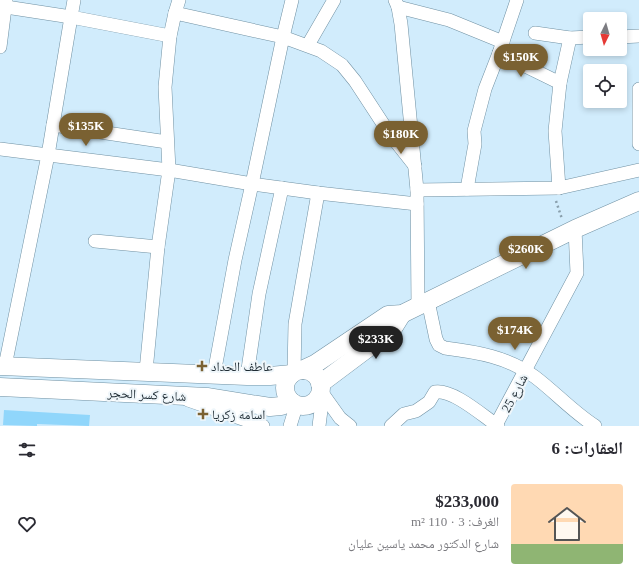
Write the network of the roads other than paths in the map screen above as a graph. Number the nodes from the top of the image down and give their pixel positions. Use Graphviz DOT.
graph roads {
  1 [pos="74,0"];
  2 [pos="179,0"];
  3 [pos="292,0"];
  4 [pos="334,0"];
  5 [pos="517,0"];
  6 [pos="6,3"];
  7 [pos="397,4"];
  8 [pos="175,14"];
  9 [pos="71,17"];
  10 [pos="536,33"];
  11 [pos="170,36"];
  12 [pos="639,36"];
  13 [pos="283,37"];
  14 [pos="583,37"];
  15 [pos="627,37"];
  16 [pos="570,38"];
  17 [pos="308,45"];
  18 [pos="0,47"];
  19 [pos="501,48"];
  20 [pos="560,82"];
  21 [pos="639,89"];
  22 [pos="53,126"];
  23 [pos="167,142"];
  24 [pos="639,144"];
  25 [pos="0,149"];
  26 [pos="48,155"];
  27 [pos="415,166"];
  28 [pos="169,170"];
  29 [pos="639,170"];
  30 [pos="252,184"];
  31 [pos="282,188"];
  32 [pos="555,188"];
  33 [pos="467,189"];
  34 [pos="417,190"];
  35 [pos="318,193"];
  36 [pos="639,200"];
  37 [pos="417,204"];
  38 [pos="571,231"];
  39 [pos="94,241"];
  40 [pos="158,246"];
  41 [pos="423,303"];
  42 [pos="402,314"];
  43 [pos="3,366"];
  44 [pos="146,371"];
  45 [pos="526,371"];
  46 [pos="296,372"];
  47 [pos="214,374"];
  48 [pos="247,376"];
  49 [pos="0,387"];
  50 [pos="319,391"];
  51 [pos="173,395"];
  52 [pos="293,402"];
  53 [pos="497,425"];
  54 [pos="263,426"];
  55 [pos="290,426"];
  56 [pos="319,426"];
  57 [pos="350,426"];
  58 [pos="391,426"];
  59 [pos="595,426"];
  1 -- 9 [label="street"];
  2 -- 8 [label="street"];
  3 -- 13 [label="street"];
  4 -- 17 [label="street"];
  5 -- 19 [label="street"];
  6 -- 9 [label="street"];
  6 -- 18 [label="street"];
  7 -- 19 [label="street"];
  7 -- 27 [label="street"];
  8 -- 11 [label="street"];
  8 -- 13 [label="street"];
  9 -- 11 [label="street"];
  9 -- 22 [label="street"];
  10 -- 16 [label="street"];
  11 -- 23 [label="street"];
  12 -- 15 [label="street"];
  13 -- 17 [label="street"];
  13 -- 30 [label="street"];
  14 -- 16 [label="street"];
  16 -- 20 [label="street"];
  17 -- 27 [label="street"];
  19 -- 20 [label="street"];
  19 -- 33 [label="street"];
  20 -- 32 [label="street"];
  21 -- 24 [label="street"];
  22 -- 23 [label="street"];
  22 -- 26 [label="street"];
  23 -- 28 [label="street"];
  25 -- 26 [label="street"];
  26 -- 28 [label="street"];
  26 -- 43 [label="street"];
  27 -- 34 [label="street"];
  28 -- 30 [label="street"];
  28 -- 40 [label="street"];
  29 -- 32 [label="street"];
  30 -- 31 [label="street"];
  30 -- 47 [label="street"];
  31 -- 35 [label="street"];
  31 -- 48 [label="street"];
  32 -- 33 [label="street"];
  33 -- 34 [label="street"];
  34 -- 37 [label="street"];
  35 -- 37 [label="street"];
  35 -- 46 [label="street"];
  36 -- 38 [label="main road"];
  37 -- 41 [label="street"];
  38 -- 41 [label="main road"];
  38 -- 45 [label="street, شارع 25"];
  39 -- 40 [label="street"];
  40 -- 44 [label="street"];
  41 -- 42 [label="main road"];
  41 -- 45 [label="street"];
  42 -- 46 [label="main road"];
  42 -- 50 [label="main road"];
  43 -- 44 [label="main road, شارع كسر الحجر"];
  44 -- 47 [label="main road, شارع كسر الحجر"];
  45 -- 53 [label="street, شارع 25"];
  45 -- 59 [label="street"];
  46 -- 48 [label="main road, شارع كسر الحجر"];
  46 -- 50 [label="main road"];
  46 -- 52 [label="main road"];
  47 -- 48 [label="main road, شارع كسر الحجر"];
  49 -- 51 [label="main road, شارع كسر الحجر"];
  50 -- 52 [label="main road"];
  50 -- 56 [label="street"];
  50 -- 57 [label="street"];
  51 -- 52 [label="main road, شارع كسر الحجر"];
  51 -- 54 [label="street"];
  52 -- 55 [label="street"];
  53 -- 58 [label="street"];
}
